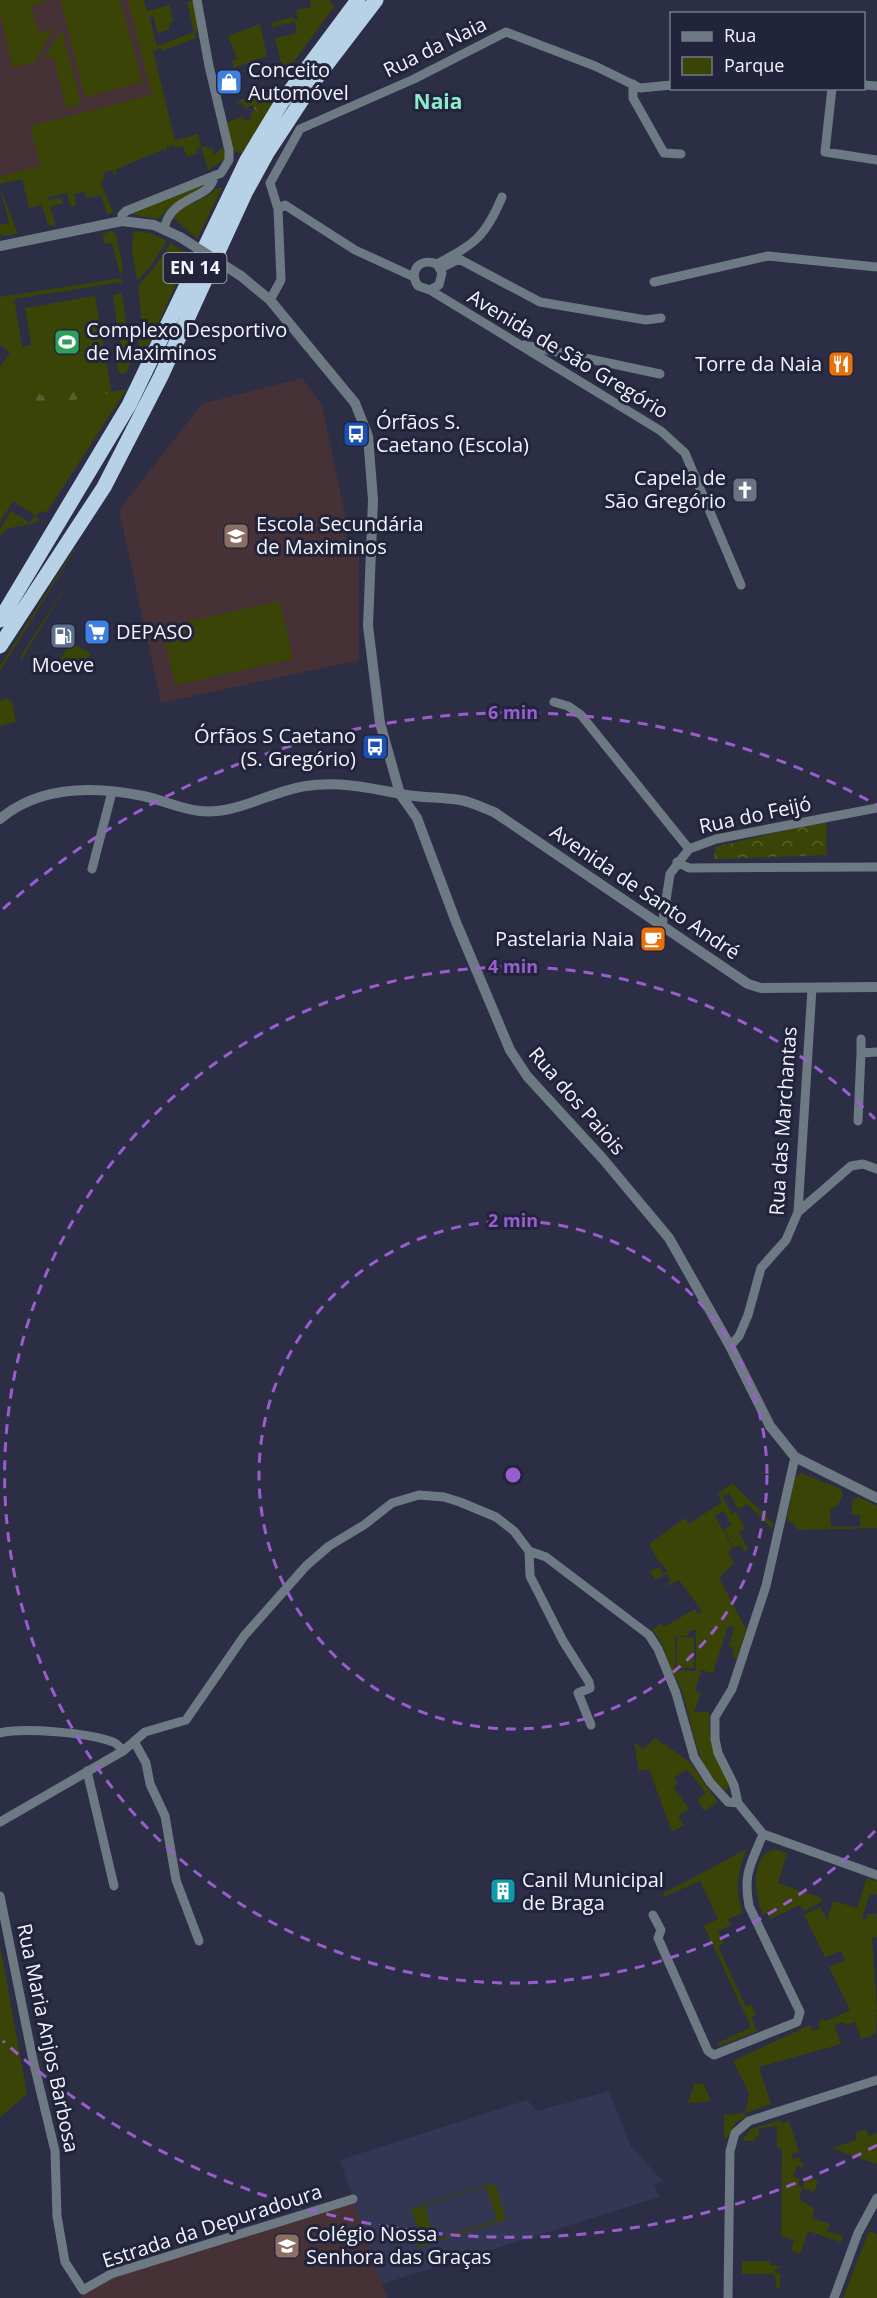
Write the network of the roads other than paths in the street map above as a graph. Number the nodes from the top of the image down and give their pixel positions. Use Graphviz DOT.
graph roads {
  1 [pos="197,0"];
  2 [pos="358,0"];
  3 [pos="376,0"];
  4 [pos="633,84"];
  5 [pos="670,85"];
  6 [pos="832,90"];
  7 [pos="681,154"];
  8 [pos="877,160"];
  9 [pos="214,176"];
  10 [pos="502,197"];
  11 [pos="278,209"];
  12 [pos="122,221"];
  13 [pos="164,230"];
  14 [pos="0,246"];
  15 [pos="439,266"];
  16 [pos="877,267"];
  17 [pos="414,277"];
  18 [pos="654,282"];
  19 [pos="430,290"];
  20 [pos="270,300"];
  21 [pos="661,318"];
  22 [pos="515,343"];
  23 [pos="660,374"];
  24 [pos="741,585"];
  25 [pos="0,620"];
  26 [pos="0,646"];
  27 [pos="554,702"];
  28 [pos="112,792"];
  29 [pos="400,794"];
  30 [pos="877,808"];
  31 [pos="0,819"];
  32 [pos="689,849"];
  33 [pos="677,862"];
  34 [pos="877,867"];
  35 [pos="92,869"];
  36 [pos="662,926"];
  37 [pos="877,987"];
  38 [pos="812,988"];
  39 [pos="861,1039"];
  40 [pos="877,1052"];
  41 [pos="861,1053"];
  42 [pos="858,1121"];
  43 [pos="877,1169"];
  44 [pos="798,1212"];
  45 [pos="730,1346"];
  46 [pos="795,1457"];
  47 [pos="877,1498"];
  48 [pos="529,1551"];
  49 [pos="591,1725"];
  50 [pos="0,1733"];
  51 [pos="135,1743"];
  52 [pos="123,1751"];
  53 [pos="87,1772"];
  54 [pos="738,1803"];
  55 [pos="0,1822"];
  56 [pos="763,1834"];
  57 [pos="877,1875"];
  58 [pos="114,1886"];
  59 [pos="0,1896"];
  60 [pos="653,1915"];
  61 [pos="199,1941"];
  62 [pos="877,2080"];
  63 [pos="877,2198"];
  64 [pos="354,2199"];
  65 [pos="82,2294"];
  66 [pos="728,2298"];
  67 [pos="834,2298"];
  1 -- 9 [label="street"];
  2 -- 25 [label="highway, EN 14"];
  3 -- 26 [label="highway, EN 14"];
  4 -- 5 [label="street, Rua da Naia"];
  4 -- 7 [label="street"];
  4 -- 11 [label="street, Rua da Naia"];
  6 -- 8 [label="street"];
  9 -- 12 [label="street"];
  9 -- 13 [label="street"];
  10 -- 15 [label="street"];
  11 -- 17 [label="street"];
  11 -- 20 [label="street"];
  12 -- 13 [label="street"];
  12 -- 14 [label="street"];
  13 -- 20 [label="street, Rua dos Paiois, bridge"];
  15 -- 17 [label="street"];
  15 -- 19 [label="street"];
  15 -- 21 [label="street"];
  16 -- 18 [label="street"];
  17 -- 19 [label="street"];
  19 -- 22 [label="street, Avenida de São Gregório"];
  20 -- 29 [label="street, Rua dos Paiois"];
  22 -- 23 [label="street"];
  22 -- 24 [label="street, Avenida de São Gregório"];
  27 -- 32 [label="street"];
  28 -- 29 [label="street, Avenida de Santo André"];
  28 -- 31 [label="street, Avenida de Santo André"];
  28 -- 35 [label="street"];
  29 -- 36 [label="street, Avenida de Santo André"];
  29 -- 45 [label="street, Rua dos Paiois"];
  30 -- 32 [label="street, Rua do Feijó"];
  32 -- 33 [label="street, Rua do Feijó"];
  33 -- 34 [label="street"];
  33 -- 36 [label="street, Rua do Feijó"];
  36 -- 38 [label="street, Avenida de Santo André"];
  37 -- 38 [label="street, Avenida de Santo André"];
  38 -- 44 [label="street, Rua das Marchantas"];
  39 -- 41 [label="street"];
  40 -- 41 [label="street"];
  41 -- 42 [label="street"];
  43 -- 44 [label="street"];
  44 -- 45 [label="street, Rua das Marchantas"];
  45 -- 46 [label="street, Rua dos Paiois"];
  46 -- 47 [label="street"];
  46 -- 54 [label="street"];
  48 -- 49 [label="street"];
  48 -- 51 [label="street"];
  48 -- 54 [label="street"];
  50 -- 52 [label="street"];
  51 -- 52 [label="street"];
  51 -- 61 [label="street"];
  52 -- 53 [label="street"];
  53 -- 55 [label="street"];
  53 -- 58 [label="street"];
  54 -- 56 [label="street"];
  56 -- 57 [label="street"];
  56 -- 60 [label="street"];
  59 -- 65 [label="street, Rua Maria Anjos Barbosa"];
  62 -- 66 [label="street"];
  63 -- 67 [label="street"];
  64 -- 65 [label="street, Estrada da Depuradoura"];
}
